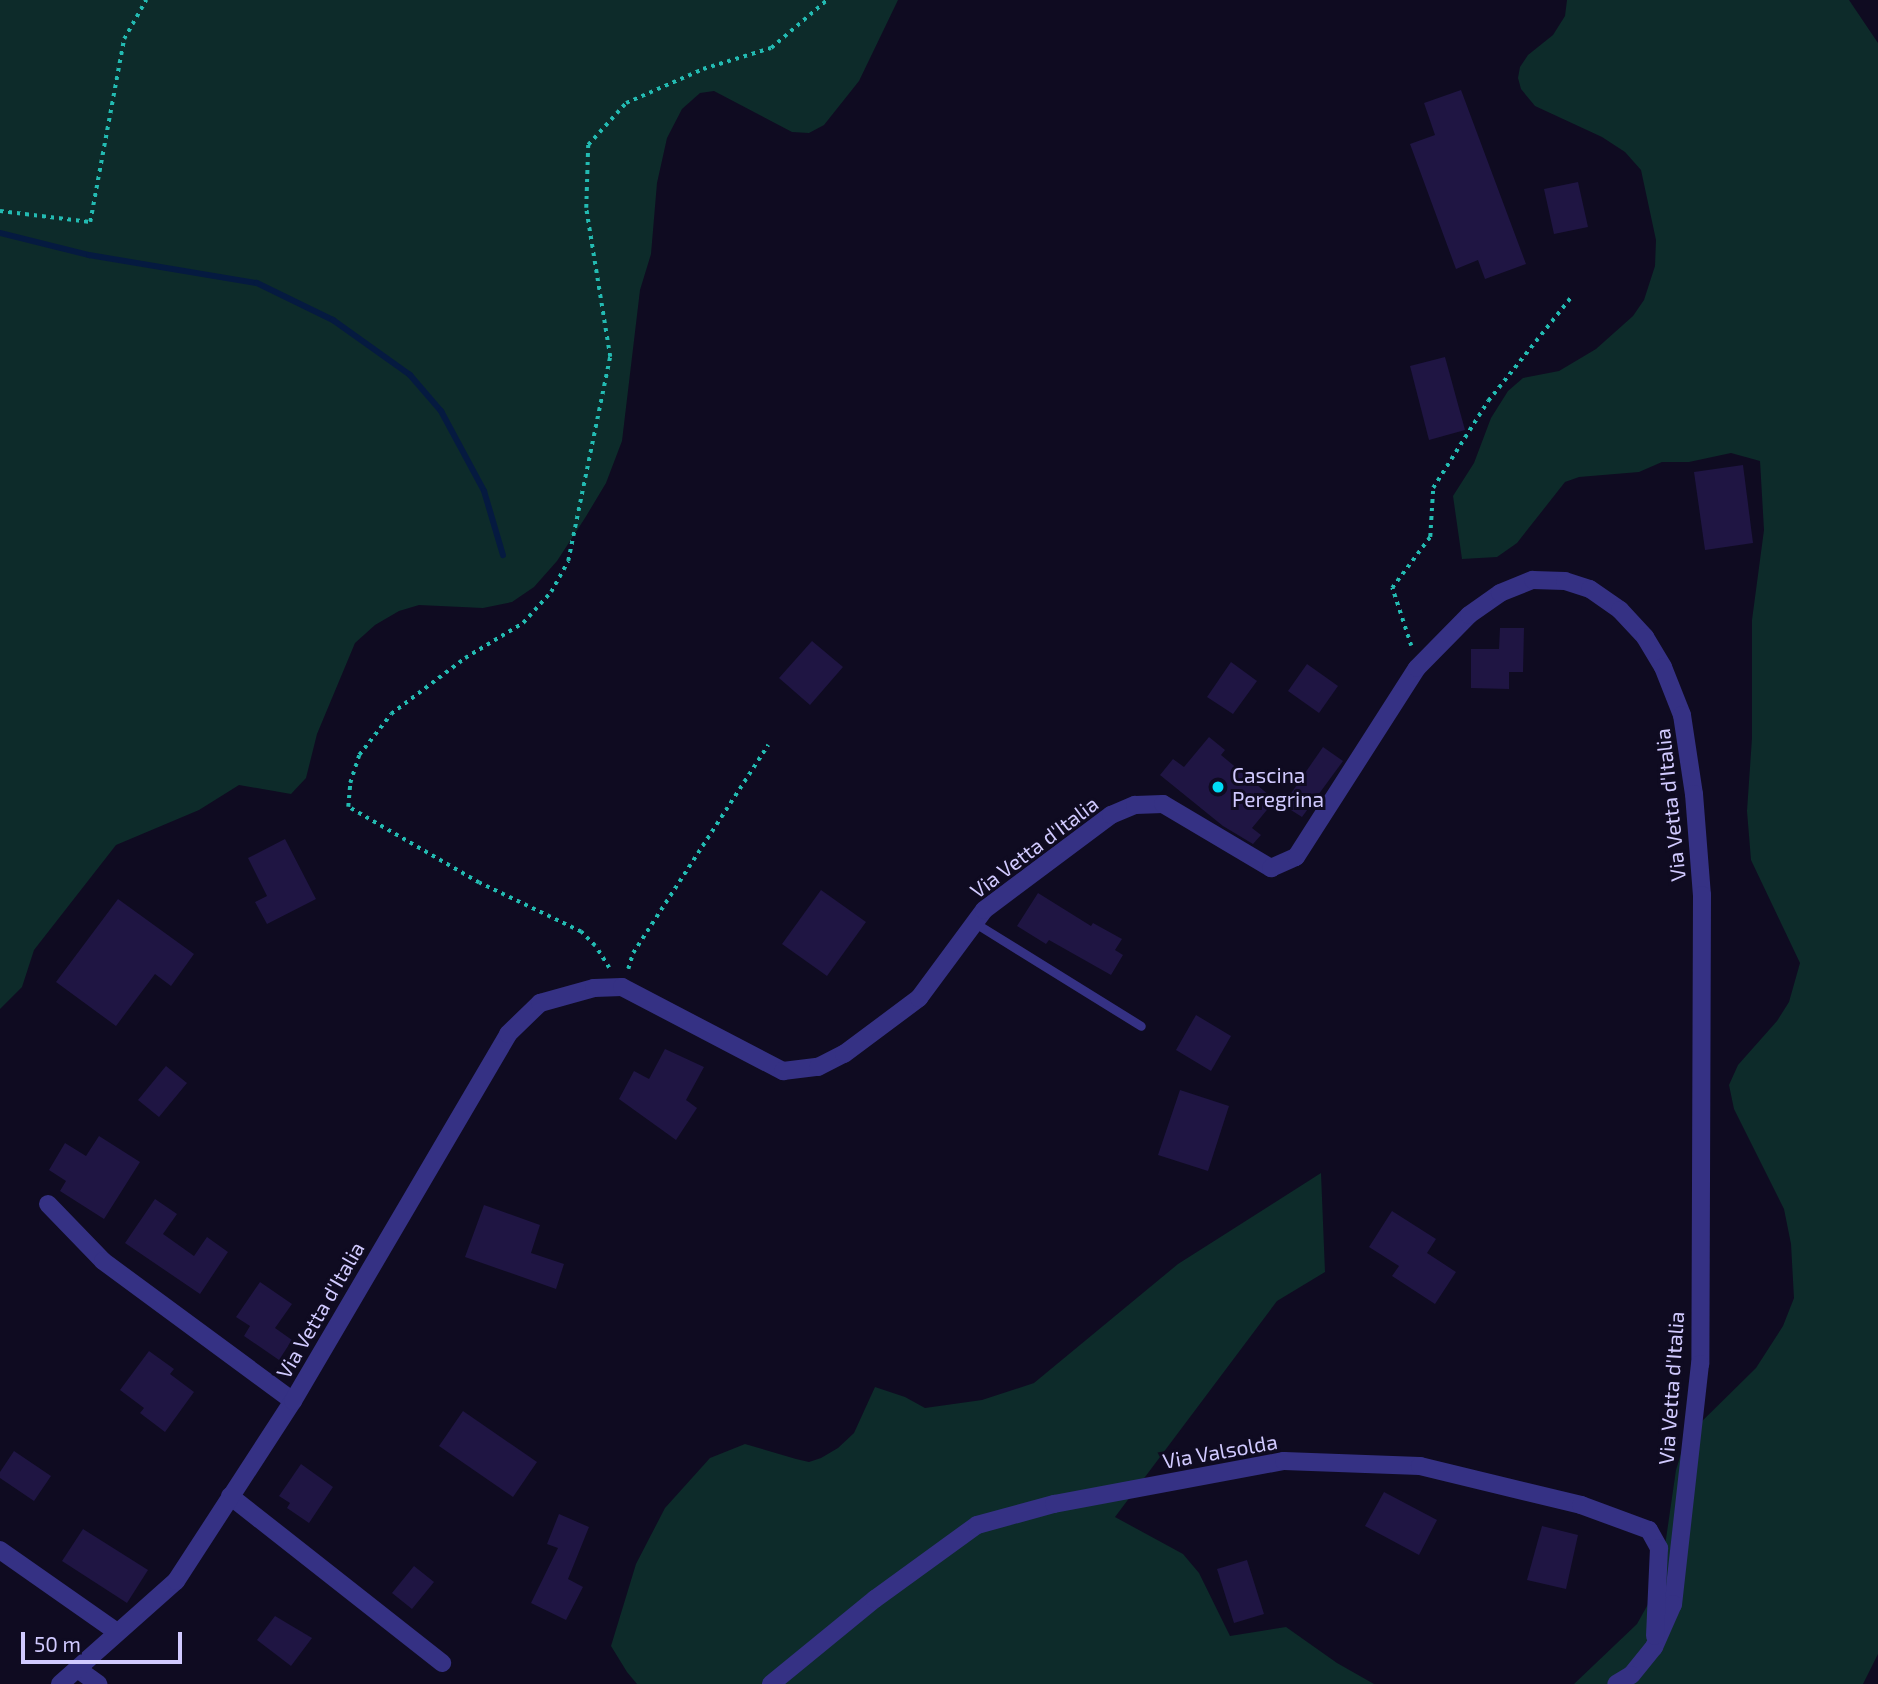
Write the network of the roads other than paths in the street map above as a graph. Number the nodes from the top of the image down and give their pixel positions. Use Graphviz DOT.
graph roads {
  1 [pos="975,923"];
  2 [pos="1141,1026"];
  3 [pos="48,1203"];
  4 [pos="293,1401"];
  5 [pos="230,1496"];
  6 [pos="0,1550"];
  7 [pos="117,1632"];
  8 [pos="1654,1647"];
  9 [pos="442,1663"];
  10 [pos="79,1670"];
  11 [pos="60,1684"];
  12 [pos="98,1684"];
  13 [pos="771,1684"];
  14 [pos="1616,1684"];
  1 -- 2 [label="lane"];
  1 -- 4 [label="street, Via Vetta d'Italia"];
  1 -- 8 [label="street, Via Vetta d'Italia"];
  3 -- 4 [label="street"];
  4 -- 5 [label="street, Via Vetta d'Italia"];
  5 -- 7 [label="street, Via Vetta d'Italia"];
  5 -- 9 [label="street"];
  6 -- 7 [label="street"];
  7 -- 10 [label="street, Via Vetta d'Italia"];
  8 -- 13 [label="street, Via Valsolda"];
  8 -- 14 [label="street, Via Vetta d'Italia"];
  10 -- 11 [label="street, Via Vetta d'Italia"];
  10 -- 12 [label="street"];
}
